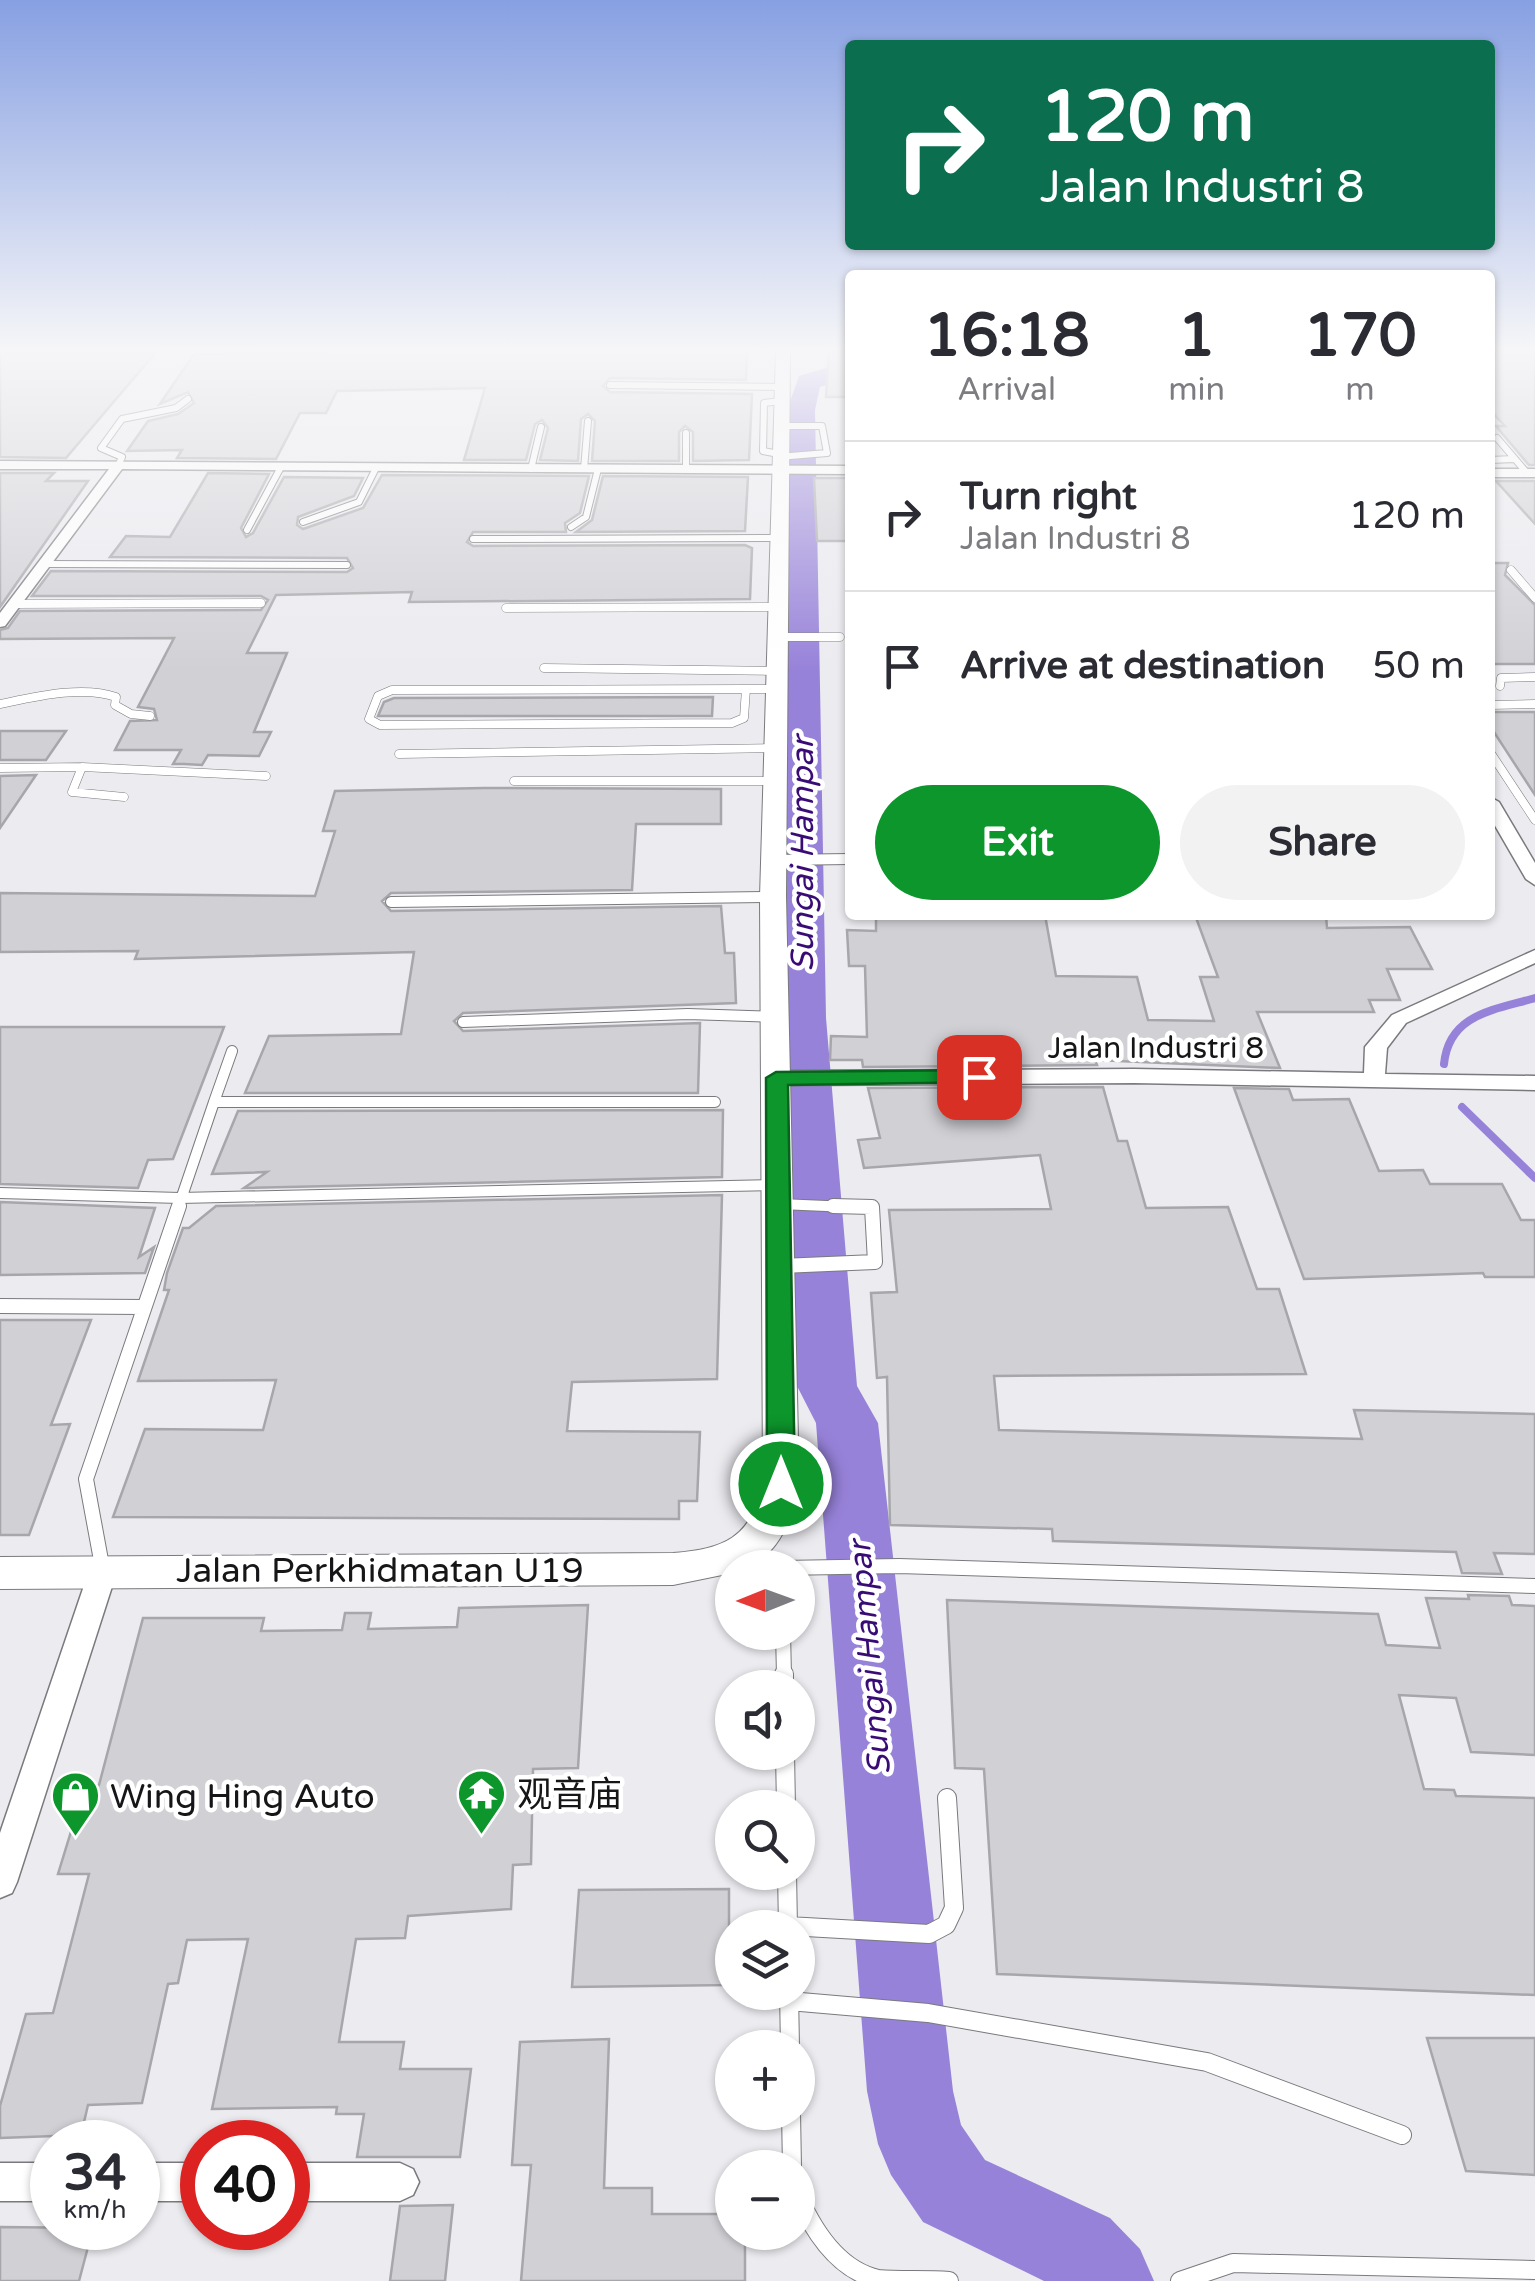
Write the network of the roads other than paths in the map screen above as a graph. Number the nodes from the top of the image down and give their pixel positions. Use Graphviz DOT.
graph roads {
  1 [pos="122,457"];
  2 [pos="533,457"];
  3 [pos="590,457"];
  4 [pos="686,457"];
  5 [pos="783,457"];
  6 [pos="821,457"];
  7 [pos="1514,459"];
  8 [pos="1495,460"];
  9 [pos="783,461"];
  10 [pos="813,463"];
  11 [pos="0,464"];
  12 [pos="118,466"];
  13 [pos="281,467"];
  14 [pos="376,468"];
  15 [pos="531,469"];
  16 [pos="591,469"];
  17 [pos="686,469"];
  18 [pos="845,469"];
  19 [pos="1495,473"];
  20 [pos="1531,473"];
  21 [pos="303,522"];
  22 [pos="572,527"];
  23 [pos="248,530"];
  24 [pos="777,538"];
  25 [pos="473,539"];
  26 [pos="44,564"];
  27 [pos="347,565"];
  28 [pos="1512,570"];
  29 [pos="1535,598"];
  30 [pos="260,603"];
  31 [pos="14,604"];
  32 [pos="777,607"];
  33 [pos="506,608"];
  34 [pos="0,623"];
  35 [pos="783,636"];
  36 [pos="840,637"];
  37 [pos="544,668"];
  38 [pos="1535,677"];
  39 [pos="777,680"];
  40 [pos="1500,686"];
  41 [pos="746,689"];
  42 [pos="0,704"];
  43 [pos="1535,704"];
  44 [pos="1495,705"];
  45 [pos="150,716"];
  46 [pos="777,748"];
  47 [pos="399,754"];
  48 [pos="1495,760"];
  49 [pos="0,768"];
  50 [pos="82,768"];
  51 [pos="266,776"];
  52 [pos="514,781"];
  53 [pos="777,781"];
  54 [pos="124,797"];
  55 [pos="1495,813"];
  56 [pos="1535,820"];
  57 [pos="845,859"];
  58 [pos="780,860"];
  59 [pos="1535,880"];
  60 [pos="774,898"];
  61 [pos="391,902"];
  62 [pos="1535,956"];
  63 [pos="775,1017"];
  64 [pos="463,1022"];
  65 [pos="232,1050"];
  66 [pos="781,1078"];
  67 [pos="1374,1080"];
  68 [pos="1535,1084"];
  69 [pos="214,1102"];
  70 [pos="716,1102"];
  71 [pos="0,1193"];
  72 [pos="180,1198"];
  73 [pos="786,1198"];
  74 [pos="791,1266"];
  75 [pos="0,1306"];
  76 [pos="144,1308"];
  77 [pos="770,1550"];
  78 [pos="815,1563"];
  79 [pos="715,1564"];
  80 [pos="103,1571"];
  81 [pos="0,1573"];
  82 [pos="1535,1586"];
  83 [pos="947,1798"];
  84 [pos="0,1882"];
  85 [pos="815,1928"];
  86 [pos="815,2000"];
  87 [pos="1402,2134"];
  88 [pos="0,2182"];
  89 [pos="30,2182"];
  90 [pos="310,2182"];
  91 [pos="400,2182"];
  92 [pos="815,2230"];
  93 [pos="1535,2270"];
  94 [pos="949,2281"];
  95 [pos="1180,2281"];
  1 -- 12 [label="lane"];
  2 -- 15 [label="lane"];
  3 -- 16 [label="lane"];
  4 -- 17 [label="lane"];
  5 -- 9 [label="street"];
  6 -- 10 [label="lane"];
  7 -- 8 [label="lane"];
  7 -- 20 [label="lane"];
  9 -- 10 [label="street"];
  9 -- 17 [label="street"];
  9 -- 24 [label="street"];
  10 -- 18 [label="street"];
  11 -- 12 [label="street"];
  12 -- 13 [label="street"];
  12 -- 26 [label="street"];
  13 -- 14 [label="street"];
  13 -- 23 [label="lane"];
  14 -- 15 [label="street"];
  14 -- 21 [label="lane"];
  15 -- 16 [label="street"];
  16 -- 17 [label="street"];
  16 -- 22 [label="lane"];
  19 -- 20 [label="street"];
  24 -- 25 [label="lane"];
  24 -- 32 [label="street"];
  26 -- 27 [label="lane"];
  26 -- 31 [label="street"];
  28 -- 29 [label="lane"];
  30 -- 31 [label="lane"];
  31 -- 34 [label="street"];
  32 -- 33 [label="lane"];
  32 -- 35 [label="street"];
  35 -- 36 [label="lane"];
  35 -- 39 [label="street"];
  37 -- 39 [label="lane"];
  38 -- 40 [label="lane"];
  39 -- 41 [label="lane"];
  39 -- 46 [label="street"];
  41 -- 41 [label="lane"];
  42 -- 45 [label="lane"];
  43 -- 44 [label="lane"];
  46 -- 47 [label="lane"];
  46 -- 53 [label="street"];
  48 -- 56 [label="lane"];
  49 -- 50 [label="lane"];
  50 -- 51 [label="lane"];
  50 -- 54 [label="lane"];
  52 -- 53 [label="lane"];
  53 -- 58 [label="street"];
  55 -- 59 [label="street"];
  57 -- 58 [label="lane"];
  58 -- 60 [label="street"];
  60 -- 61 [label="lane"];
  60 -- 63 [label="street"];
  62 -- 67 [label="street"];
  63 -- 64 [label="lane"];
  63 -- 66 [label="street"];
  65 -- 69 [label="lane"];
  66 -- 67 [label="street, Jalan Industri 8"];
  66 -- 73 [label="street"];
  67 -- 68 [label="street, Jalan Industri 8"];
  69 -- 70 [label="lane"];
  69 -- 72 [label="lane"];
  71 -- 72 [label="lane"];
  72 -- 73 [label="lane"];
  72 -- 76 [label="lane"];
  73 -- 74 [label="street"];
  73 -- 74 [label="lane"];
  74 -- 77 [label="street"];
  75 -- 76 [label="lane"];
  76 -- 80 [label="lane"];
  78 -- 82 [label="lane"];
  79 -- 80 [label="street, Jalan Perkhidmatan U19"];
  80 -- 81 [label="street, Jalan Perkhidmatan U19"];
  80 -- 84 [label="street"];
  83 -- 85 [label="lane"];
  86 -- 87 [label="lane"];
  88 -- 89 [label="street"];
  90 -- 91 [label="street"];
  92 -- 94 [label="lane"];
  93 -- 95 [label="lane"];
}
